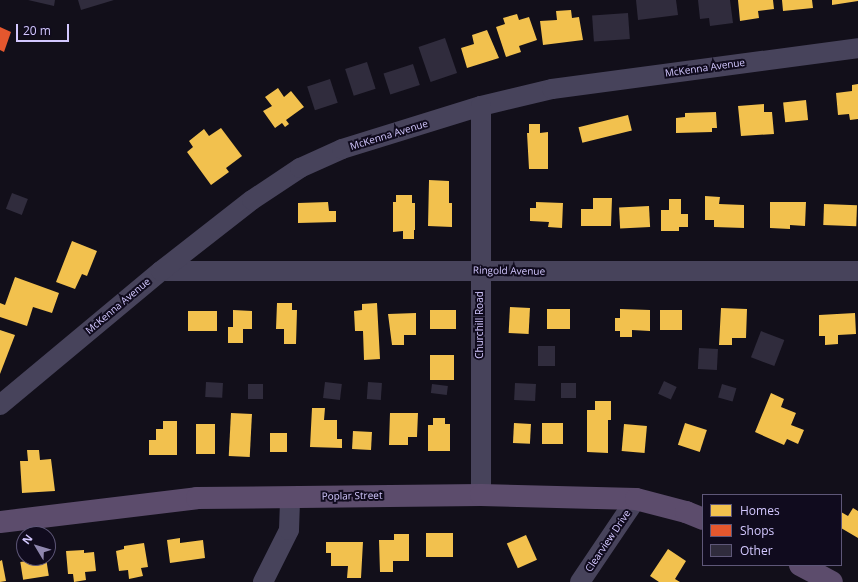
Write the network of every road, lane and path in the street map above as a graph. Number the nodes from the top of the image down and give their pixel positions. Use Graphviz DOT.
graph roads {
  1 [pos="858,48"];
  2 [pos="481,106"];
  3 [pos="480,270"];
  4 [pos="161,271"];
  5 [pos="858,271"];
  6 [pos="0,405"];
  7 [pos="481,495"];
  8 [pos="290,497"];
  9 [pos="636,500"];
  10 [pos="702,519"];
  11 [pos="0,522"];
  12 [pos="802,566"];
  13 [pos="263,582"];
  14 [pos="580,582"];
  15 [pos="832,582"];
  1 -- 2 [label="street, McKenna Avenue"];
  2 -- 3 [label="street, Churchill Road"];
  2 -- 4 [label="street, McKenna Avenue"];
  3 -- 4 [label="street, Ringold Avenue"];
  3 -- 5 [label="street, Ringold Avenue"];
  3 -- 7 [label="street, Churchill Road"];
  4 -- 6 [label="street, McKenna Avenue"];
  7 -- 8 [label="main road, Poplar Street"];
  7 -- 9 [label="main road, Poplar Street"];
  8 -- 11 [label="main road, Poplar Street"];
  8 -- 13 [label="street"];
  9 -- 10 [label="main road, Poplar Street"];
  9 -- 14 [label="street, Clearview Drive"];
  12 -- 15 [label="main road"];
}
